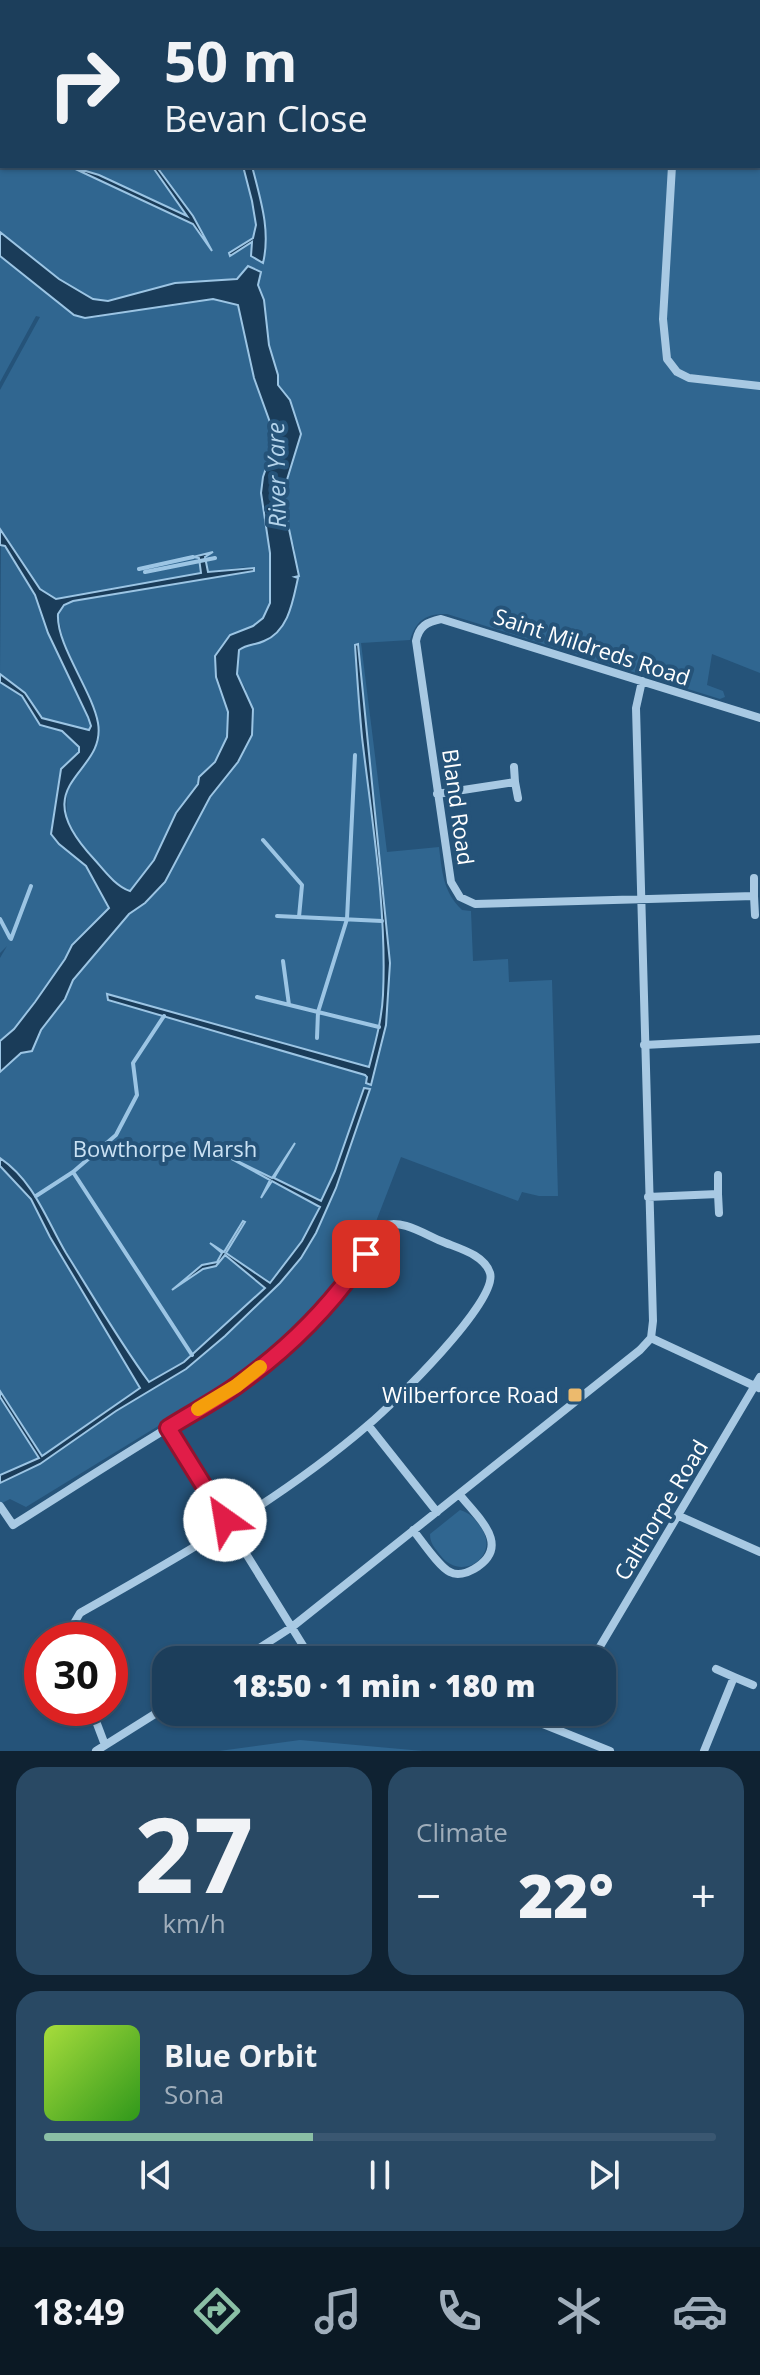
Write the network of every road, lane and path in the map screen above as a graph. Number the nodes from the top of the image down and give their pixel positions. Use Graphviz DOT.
graph roads {
  1 [pos="672,168"];
  2 [pos="760,386"];
  3 [pos="417,634"];
  4 [pos="642,681"];
  5 [pos="760,718"];
  6 [pos="514,767"];
  7 [pos="515,782"];
  8 [pos="437,794"];
  9 [pos="518,798"];
  10 [pos="754,878"];
  11 [pos="754,896"];
  12 [pos="640,900"];
  13 [pos="755,915"];
  14 [pos="760,1039"];
  15 [pos="644,1045"];
  16 [pos="718,1175"];
  17 [pos="718,1194"];
  18 [pos="648,1197"];
  19 [pos="719,1213"];
  20 [pos="651,1338"];
  21 [pos="760,1377"];
  22 [pos="758,1388"];
  23 [pos="368,1425"];
  24 [pos="168,1428"];
  25 [pos="460,1495"];
  26 [pos="0,1506"];
  27 [pos="437,1512"];
  28 [pos="679,1516"];
  29 [pos="228,1526"];
  30 [pos="413,1530"];
  31 [pos="760,1552"];
  32 [pos="75,1622"];
  33 [pos="292,1627"];
  34 [pos="263,1646"];
  35 [pos="304,1646"];
  36 [pos="600,1646"];
  37 [pos="716,1669"];
  38 [pos="734,1677"];
  39 [pos="753,1685"];
  40 [pos="152,1716"];
  41 [pos="98,1726"];
  42 [pos="549,1726"];
  43 [pos="554,1728"];
  44 [pos="105,1745"];
  45 [pos="96,1751"];
  46 [pos="610,1751"];
  47 [pos="704,1751"];
  1 -- 2 [label="street"];
  3 -- 4 [label="street, Saint Mildreds Road"];
  3 -- 8 [label="street, Bland Road"];
  4 -- 5 [label="street, Saint Mildreds Road"];
  4 -- 12 [label="street"];
  6 -- 7 [label="street"];
  7 -- 8 [label="street"];
  7 -- 9 [label="street"];
  8 -- 12 [label="street, Bland Road"];
  10 -- 11 [label="street"];
  11 -- 12 [label="street"];
  11 -- 13 [label="street"];
  12 -- 15 [label="street"];
  14 -- 15 [label="street"];
  15 -- 18 [label="street"];
  16 -- 17 [label="street"];
  17 -- 18 [label="street"];
  17 -- 19 [label="street"];
  18 -- 20 [label="street"];
  20 -- 22 [label="street"];
  20 -- 25 [label="street"];
  21 -- 22 [label="street, Calthorpe Road"];
  22 -- 28 [label="street, Calthorpe Road"];
  23 -- 24 [label="street"];
  23 -- 27 [label="street"];
  23 -- 29 [label="street"];
  24 -- 26 [label="street"];
  24 -- 29 [label="street"];
  25 -- 27 [label="street"];
  25 -- 30 [label="street"];
  27 -- 30 [label="street"];
  28 -- 31 [label="street"];
  28 -- 36 [label="street, Calthorpe Road"];
  29 -- 32 [label="street"];
  29 -- 33 [label="street"];
  30 -- 33 [label="street"];
  33 -- 34 [label="street"];
  33 -- 35 [label="street"];
  37 -- 38 [label="street"];
  38 -- 39 [label="street"];
  38 -- 47 [label="street"];
  40 -- 44 [label="street"];
  41 -- 44 [label="street"];
  42 -- 43 [label="street"];
  43 -- 46 [label="street"];
  44 -- 45 [label="street"];
}
